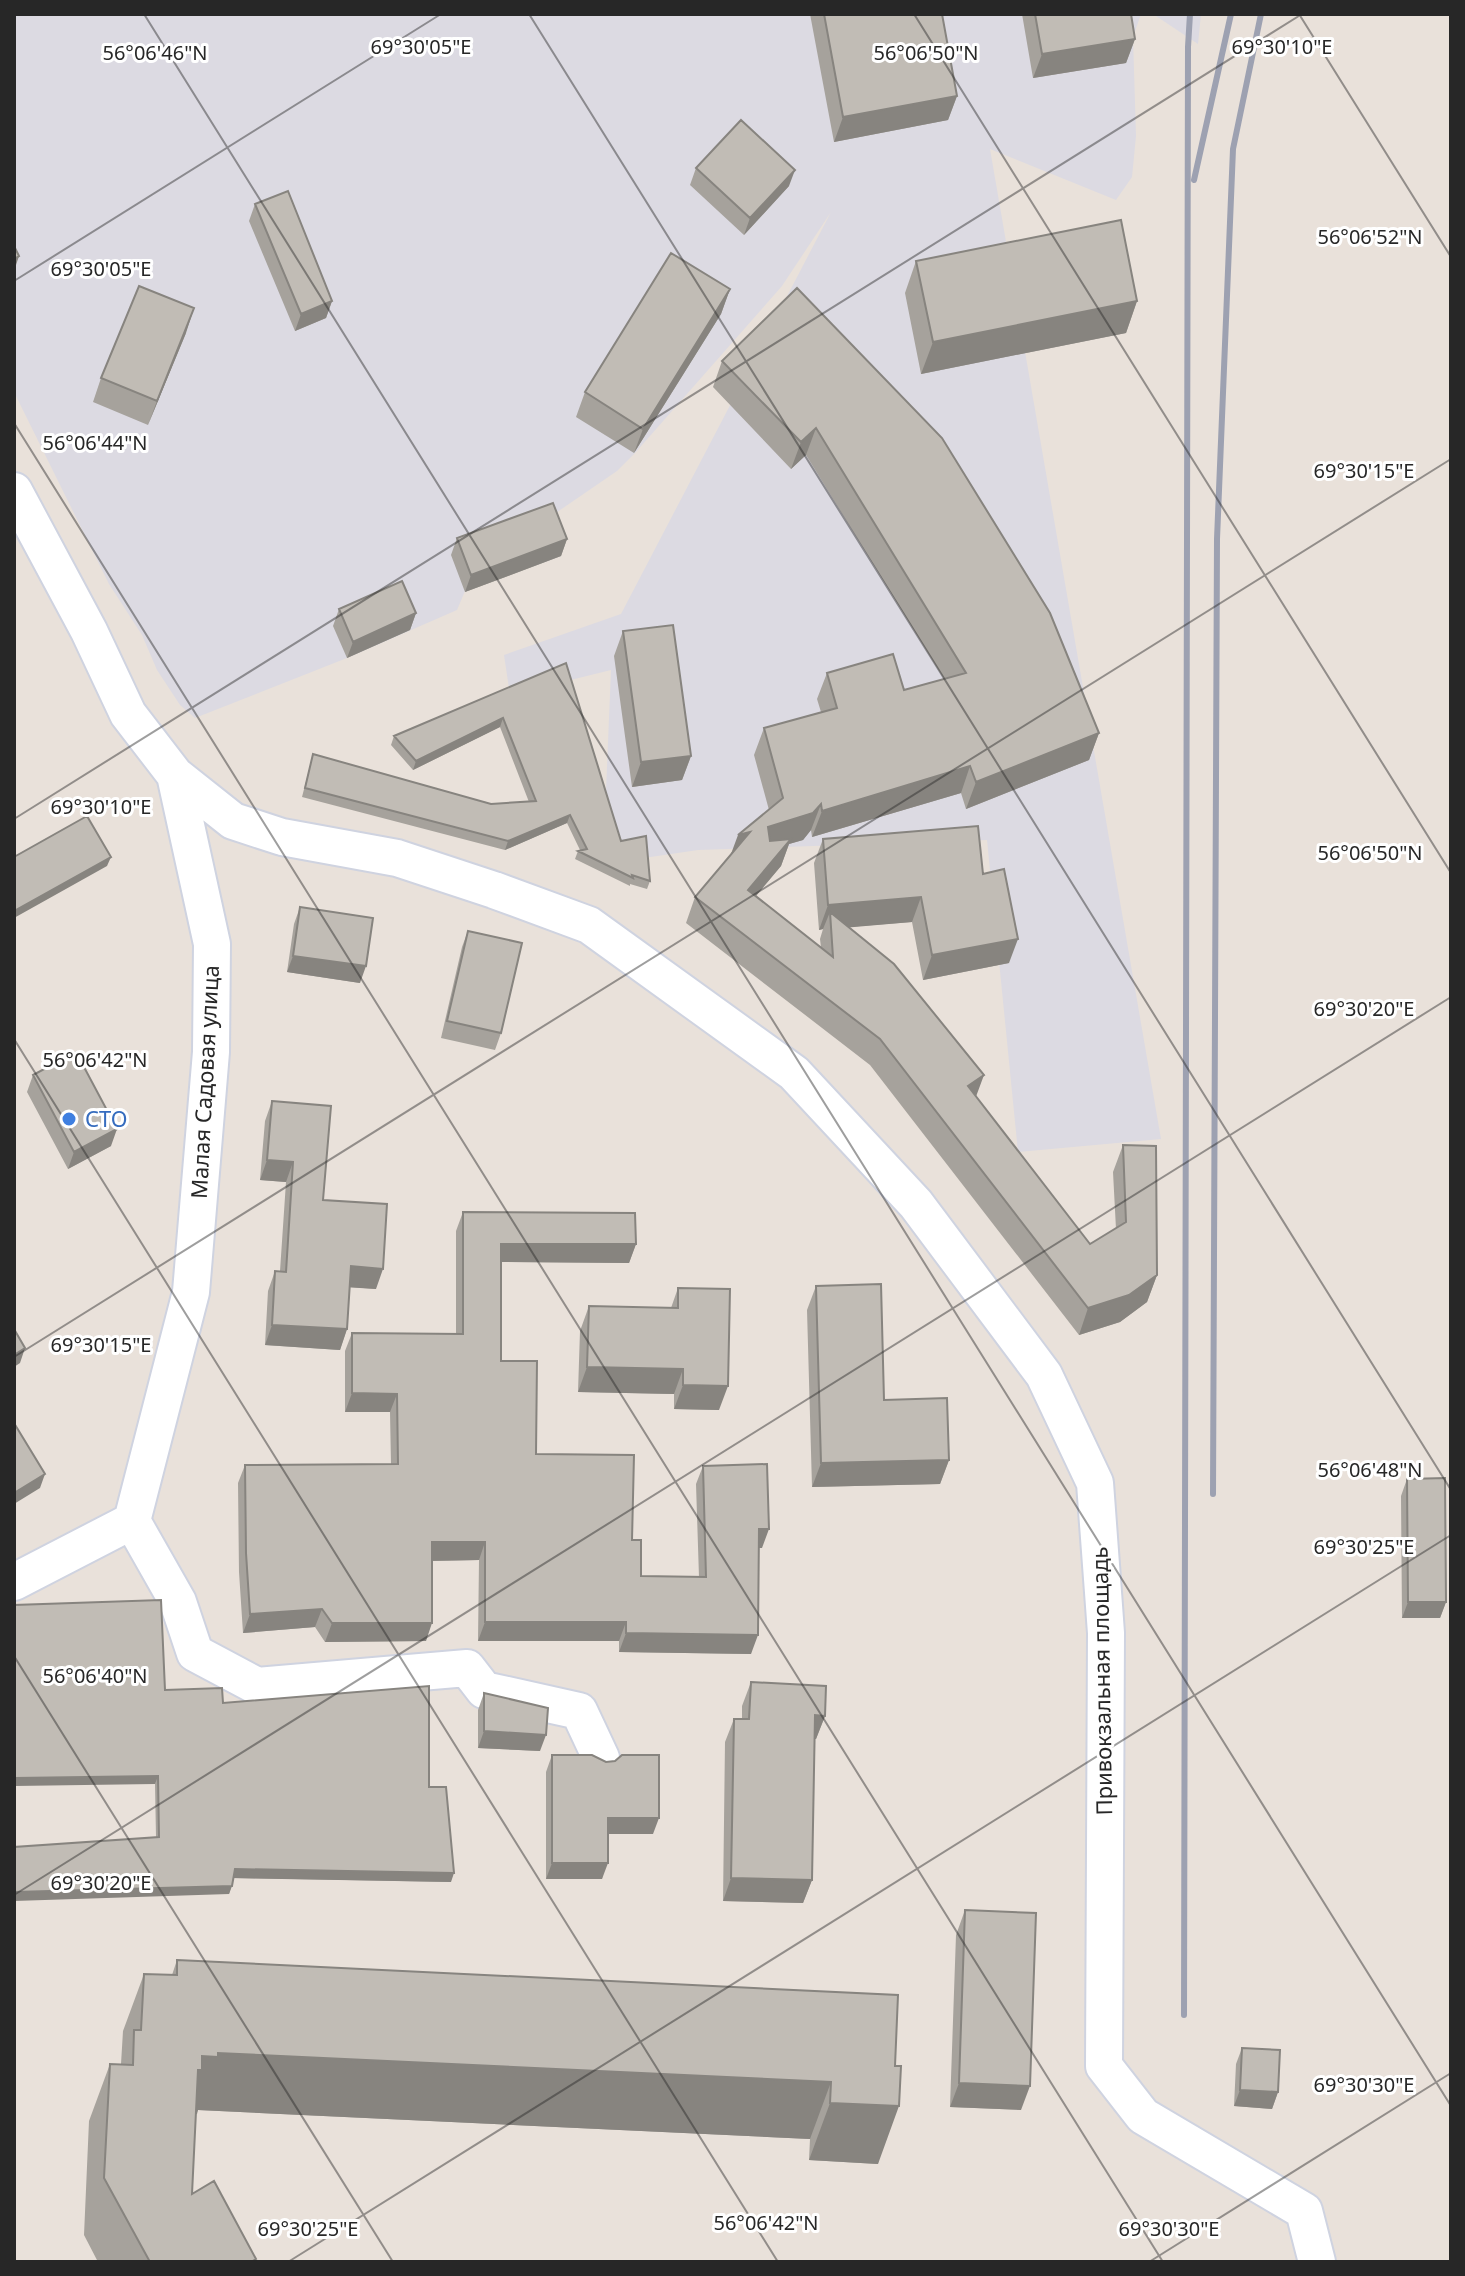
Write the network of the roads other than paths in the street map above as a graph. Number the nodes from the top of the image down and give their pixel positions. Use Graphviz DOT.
graph roads {
  1 [pos="14,491"];
  2 [pos="175,775"];
  3 [pos="132,1521"];
  4 [pos="14,1582"];
  5 [pos="601,1758"];
  6 [pos="1317,2262"];
  1 -- 2 [label="street, Малая Садовая улица"];
  2 -- 3 [label="street, Малая Садовая улица"];
  2 -- 6 [label="street, Привокзальная площадь"];
  3 -- 4 [label="street"];
  3 -- 5 [label="street"];
}
